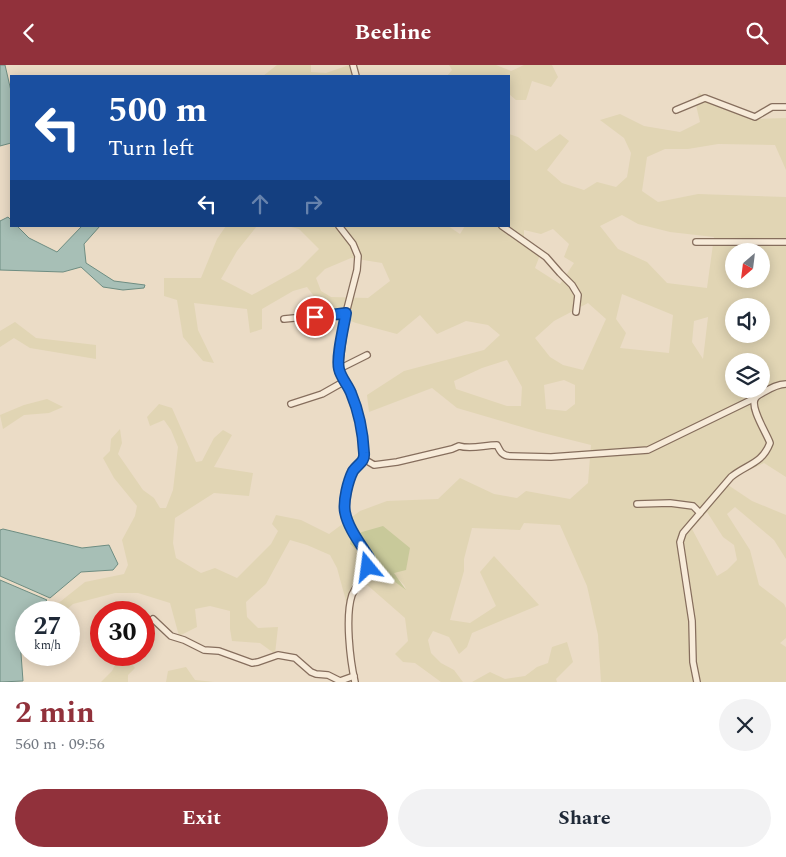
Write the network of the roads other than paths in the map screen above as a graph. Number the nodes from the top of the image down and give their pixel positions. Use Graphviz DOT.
graph roads {
  1 [pos="786,107"];
  2 [pos="676,110"];
  3 [pos="340,227"];
  4 [pos="503,227"];
  5 [pos="696,242"];
  6 [pos="786,242"];
  7 [pos="576,312"];
  8 [pos="346,313"];
  9 [pos="284,319"];
  10 [pos="367,355"];
  11 [pos="339,369"];
  12 [pos="345,381"];
  13 [pos="786,384"];
  14 [pos="770,388"];
  15 [pos="755,398"];
  16 [pos="291,404"];
  17 [pos="364,459"];
  18 [pos="638,504"];
  19 [pos="700,513"];
  20 [pos="155,621"];
  21 [pos="354,679"];
  22 [pos="697,682"];
  1 -- 2 [label="street"];
  3 -- 8 [label="street"];
  4 -- 7 [label="street"];
  5 -- 6 [label="street"];
  8 -- 9 [label="street"];
  8 -- 11 [label="street"];
  10 -- 11 [label="street"];
  11 -- 12 [label="street"];
  12 -- 16 [label="street"];
  12 -- 17 [label="street"];
  13 -- 14 [label="street"];
  15 -- 17 [label="street"];
  15 -- 19 [label="street"];
  17 -- 21 [label="street"];
  18 -- 19 [label="street"];
  19 -- 22 [label="street"];
  20 -- 21 [label="street"];
}
